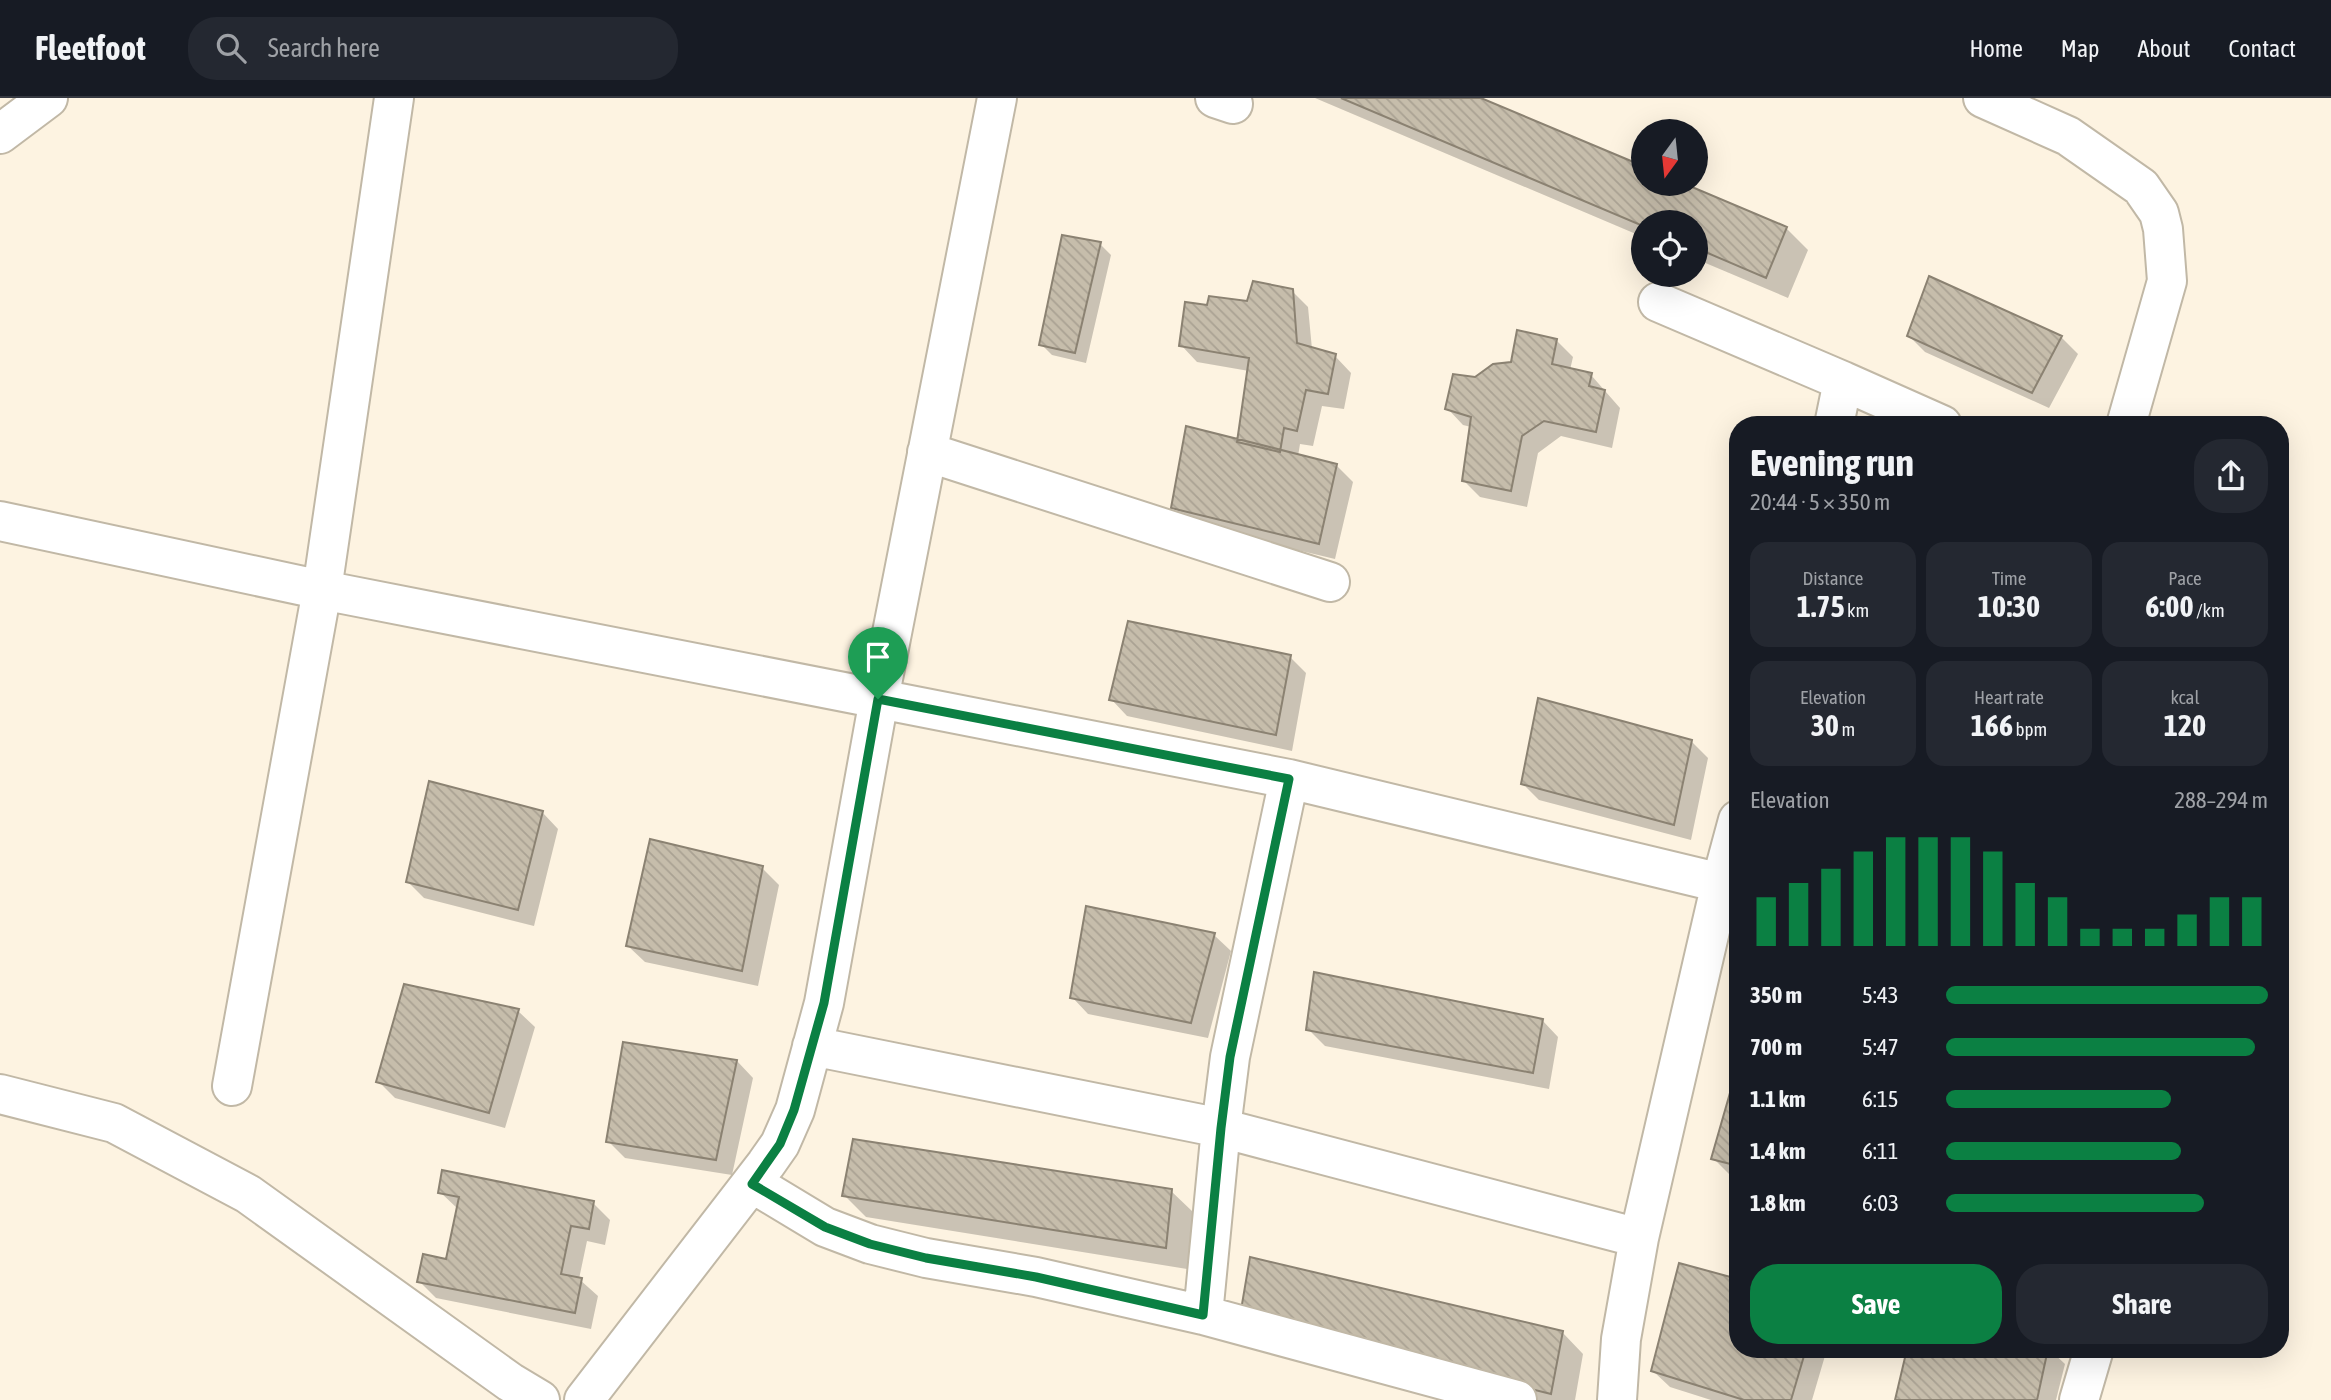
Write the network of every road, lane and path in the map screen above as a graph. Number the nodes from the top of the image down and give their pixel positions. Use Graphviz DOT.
graph roads {
  1 [pos="48,98"];
  2 [pos="394,98"];
  3 [pos="997,98"];
  4 [pos="1983,98"];
  5 [pos="0,134"];
  6 [pos="1658,302"];
  7 [pos="1843,381"];
  8 [pos="1836,416"];
  9 [pos="1922,416"];
  10 [pos="2129,416"];
  11 [pos="927,452"];
  12 [pos="0,522"];
  13 [pos="1329,582"];
  14 [pos="321,590"];
  15 [pos="878,699"];
  16 [pos="1289,779"];
  17 [pos="1729,885"];
  18 [pos="812,1046"];
  19 [pos="232,1086"];
  20 [pos="0,1094"];
  21 [pos="1221,1128"];
  22 [pos="752,1184"];
  23 [pos="1639,1238"];
  24 [pos="1203,1315"];
  25 [pos="2091,1358"];
  26 [pos="540,1400"];
  27 [pos="584,1400"];
  28 [pos="1517,1400"];
  29 [pos="1617,1400"];
  30 [pos="2079,1400"];
  1 -- 5 [label="street"];
  2 -- 14 [label="street"];
  3 -- 11 [label="street"];
  4 -- 10 [label="street"];
  6 -- 7 [label="street"];
  7 -- 8 [label="street"];
  7 -- 9 [label="street"];
  11 -- 13 [label="street"];
  11 -- 15 [label="street"];
  12 -- 14 [label="street"];
  14 -- 15 [label="street"];
  14 -- 19 [label="street"];
  15 -- 16 [label="street"];
  15 -- 18 [label="street"];
  16 -- 17 [label="street"];
  16 -- 21 [label="street"];
  17 -- 23 [label="street"];
  18 -- 21 [label="street"];
  18 -- 22 [label="street"];
  20 -- 26 [label="street"];
  21 -- 23 [label="street"];
  21 -- 24 [label="street"];
  22 -- 24 [label="street"];
  22 -- 27 [label="street"];
  23 -- 29 [label="street"];
  24 -- 28 [label="street"];
  25 -- 30 [label="street"];
}
